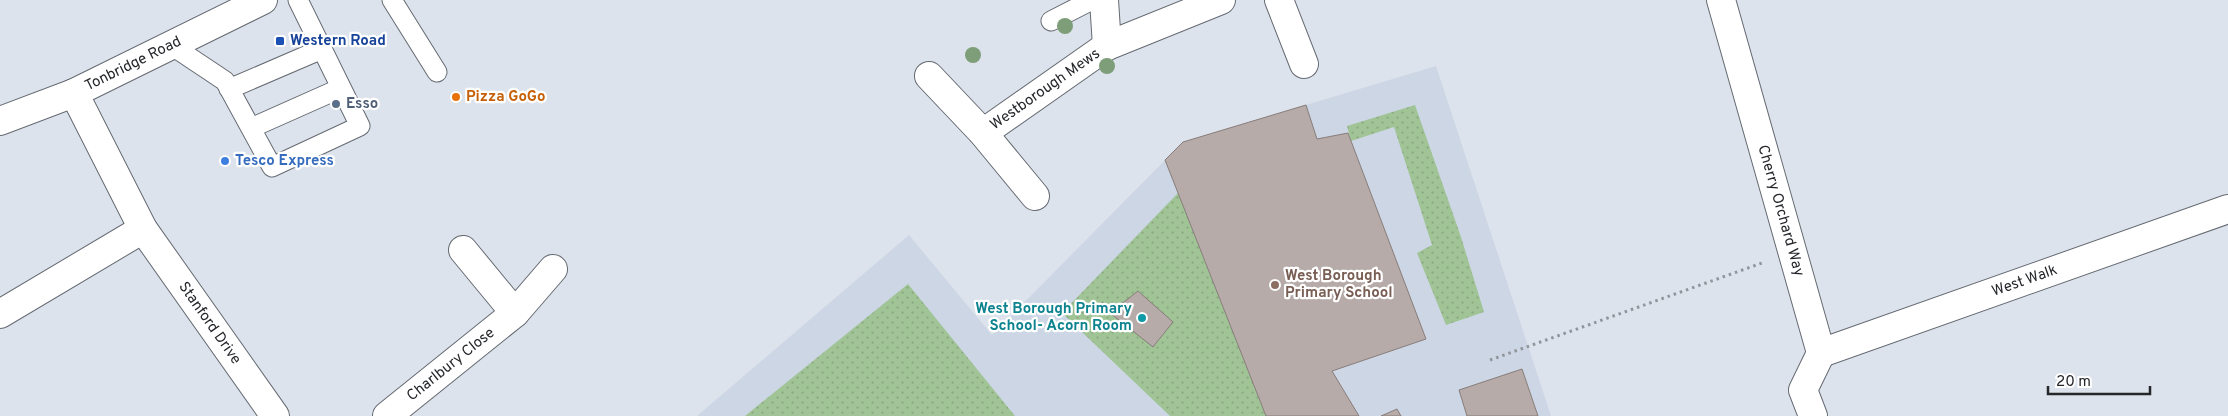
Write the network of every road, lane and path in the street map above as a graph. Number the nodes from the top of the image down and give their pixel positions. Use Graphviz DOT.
graph roads {
  1 [pos="263,0"];
  2 [pos="298,0"];
  3 [pos="392,0"];
  4 [pos="1092,0"];
  5 [pos="1104,0"];
  6 [pos="1221,0"];
  7 [pos="1280,0"];
  8 [pos="1721,0"];
  9 [pos="1051,21"];
  10 [pos="171,45"];
  11 [pos="1107,46"];
  12 [pos="322,49"];
  13 [pos="1304,64"];
  14 [pos="437,72"];
  15 [pos="929,76"];
  16 [pos="229,88"];
  17 [pos="341,88"];
  18 [pos="74,93"];
  19 [pos="0,121"];
  20 [pos="251,128"];
  21 [pos="983,133"];
  22 [pos="1035,196"];
  23 [pos="2228,209"];
  24 [pos="143,229"];
  25 [pos="464,250"];
  26 [pos="1793,252"];
  27 [pos="553,269"];
  28 [pos="515,313"];
  29 [pos="0,314"];
  30 [pos="1821,353"];
  31 [pos="1490,360"];
  32 [pos="275,416"];
  33 [pos="387,416"];
  34 [pos="1813,416"];
  1 -- 10 [label="street, Tonbridge Road"];
  2 -- 12 [label="lane"];
  3 -- 14 [label="lane"];
  4 -- 9 [label="lane"];
  5 -- 11 [label="street, Westborough Mews"];
  6 -- 11 [label="street, Westborough Mews"];
  7 -- 13 [label="street"];
  8 -- 26 [label="street, Cherry Orchard Way"];
  10 -- 16 [label="lane"];
  10 -- 18 [label="street, Tonbridge Road"];
  11 -- 21 [label="street, Westborough Mews"];
  12 -- 16 [label="lane"];
  12 -- 17 [label="lane"];
  15 -- 21 [label="street, Westborough Mews"];
  16 -- 20 [label="lane"];
  17 -- 20 [label="lane"];
  17 -- 20 [label="lane"];
  18 -- 19 [label="street, Tonbridge Road"];
  18 -- 24 [label="street, Stanford Drive"];
  21 -- 22 [label="street, Westborough Mews"];
  23 -- 30 [label="street, West Walk"];
  24 -- 29 [label="street"];
  24 -- 32 [label="street, Stanford Drive"];
  25 -- 28 [label="street"];
  26 -- 30 [label="street, Cherry Orchard Way"];
  26 -- 31 [label="path"];
  27 -- 28 [label="street, Charlbury Close"];
  28 -- 33 [label="street, Charlbury Close"];
  30 -- 34 [label="street"];
}
